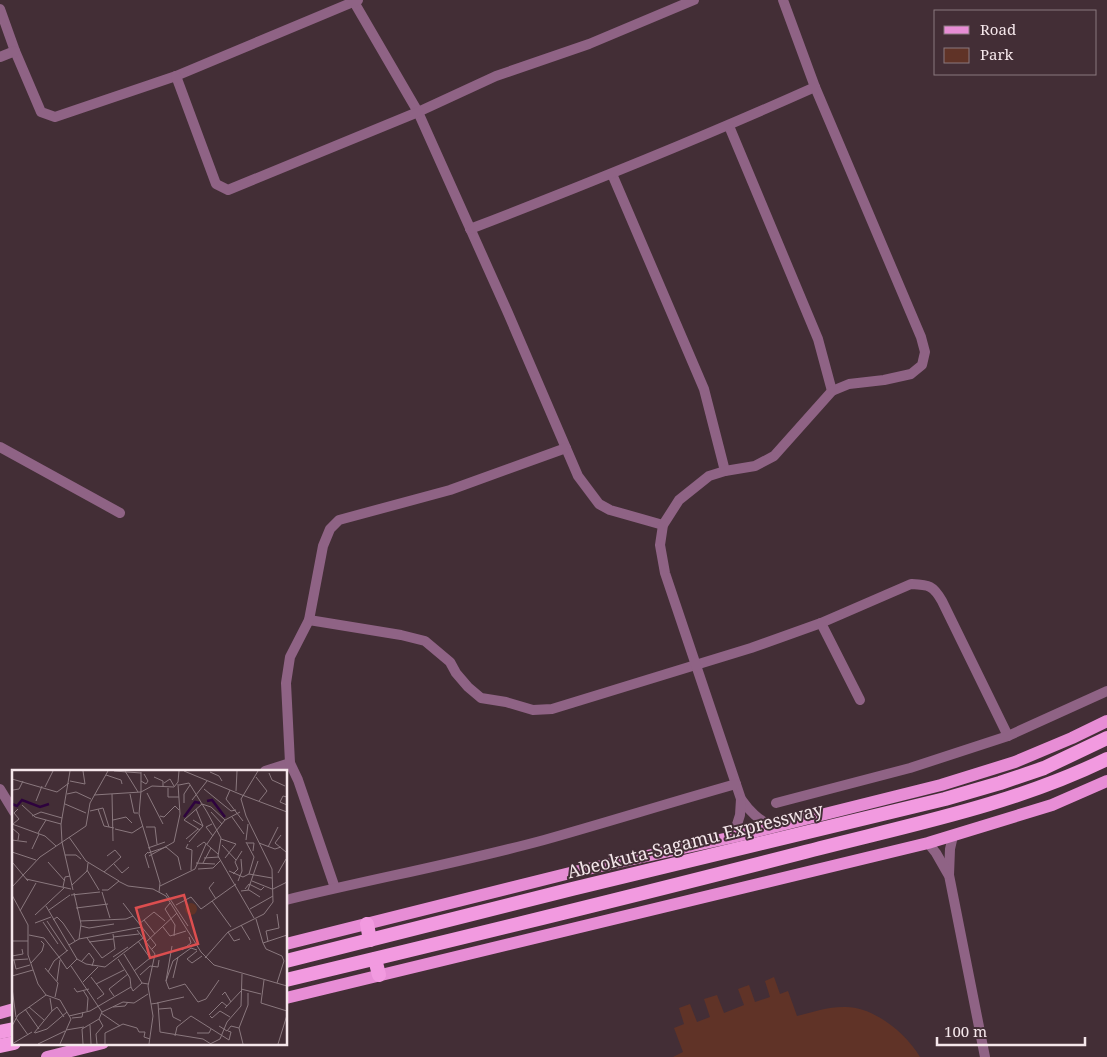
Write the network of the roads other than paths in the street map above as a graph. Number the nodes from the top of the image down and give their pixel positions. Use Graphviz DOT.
graph roads {
  1 [pos="694,0"];
  2 [pos="783,0"];
  3 [pos="356,1"];
  4 [pos="0,9"];
  5 [pos="15,51"];
  6 [pos="0,57"];
  7 [pos="176,76"];
  8 [pos="815,86"];
  9 [pos="418,112"];
  10 [pos="729,126"];
  11 [pos="612,174"];
  12 [pos="470,229"];
  13 [pos="832,391"];
  14 [pos="0,447"];
  15 [pos="566,448"];
  16 [pos="725,471"];
  17 [pos="120,513"];
  18 [pos="664,525"];
  19 [pos="309,620"];
  20 [pos="821,623"];
  21 [pos="695,666"];
  22 [pos="1107,691"];
  23 [pos="860,700"];
  24 [pos="1107,721"];
  25 [pos="1008,736"];
  26 [pos="1107,738"];
  27 [pos="1107,759"];
  28 [pos="290,764"];
  29 [pos="269,770"];
  30 [pos="1107,781"];
  31 [pos="736,784"];
  32 [pos="0,789"];
  33 [pos="741,799"];
  34 [pos="776,803"];
  35 [pos="12,809"];
  36 [pos="772,827"];
  37 [pos="953,836"];
  38 [pos="733,837"];
  39 [pos="928,843"];
  40 [pos="949,875"];
  41 [pos="335,888"];
  42 [pos="288,900"];
  43 [pos="367,924"];
  44 [pos="370,940"];
  45 [pos="288,944"];
  46 [pos="376,959"];
  47 [pos="288,960"];
  48 [pos="379,975"];
  49 [pos="288,980"];
  50 [pos="288,998"];
  51 [pos="99,1044"];
  52 [pos="47,1057"];
  53 [pos="985,1057"];
  1 -- 9 [label="street"];
  2 -- 8 [label="street"];
  3 -- 7 [label="street"];
  3 -- 9 [label="street"];
  4 -- 5 [label="street"];
  5 -- 6 [label="street"];
  5 -- 7 [label="street"];
  7 -- 9 [label="street"];
  8 -- 10 [label="street"];
  8 -- 13 [label="street"];
  9 -- 12 [label="street"];
  10 -- 11 [label="street"];
  10 -- 13 [label="street"];
  11 -- 12 [label="street"];
  11 -- 16 [label="street"];
  12 -- 15 [label="street"];
  13 -- 16 [label="street"];
  14 -- 17 [label="street"];
  15 -- 18 [label="street"];
  15 -- 19 [label="street"];
  16 -- 18 [label="street"];
  18 -- 21 [label="street"];
  19 -- 21 [label="street"];
  19 -- 28 [label="street"];
  20 -- 21 [label="street"];
  20 -- 23 [label="street"];
  20 -- 25 [label="street"];
  21 -- 31 [label="street"];
  22 -- 25 [label="street"];
  24 -- 36 [label="main road"];
  25 -- 34 [label="street"];
  26 -- 44 [label="highway, Abeokuta-Sagamu Expressway"];
  27 -- 46 [label="highway"];
  28 -- 29 [label="street"];
  28 -- 41 [label="street"];
  30 -- 37 [label="main road"];
  31 -- 33 [label="street"];
  31 -- 41 [label="street"];
  32 -- 35 [label="street"];
  33 -- 36 [label="street"];
  33 -- 38 [label="street"];
  36 -- 38 [label="main road"];
  37 -- 39 [label="main road"];
  37 -- 40 [label="street"];
  38 -- 43 [label="main road"];
  39 -- 40 [label="street"];
  39 -- 48 [label="main road"];
  40 -- 53 [label="street"];
  41 -- 42 [label="street"];
  43 -- 44 [label="highway"];
  43 -- 45 [label="main road"];
  44 -- 47 [label="highway, Abeokuta-Sagamu Expressway"];
  46 -- 48 [label="highway"];
  46 -- 49 [label="highway"];
  48 -- 50 [label="main road"];
  51 -- 52 [label="main road"];
}
